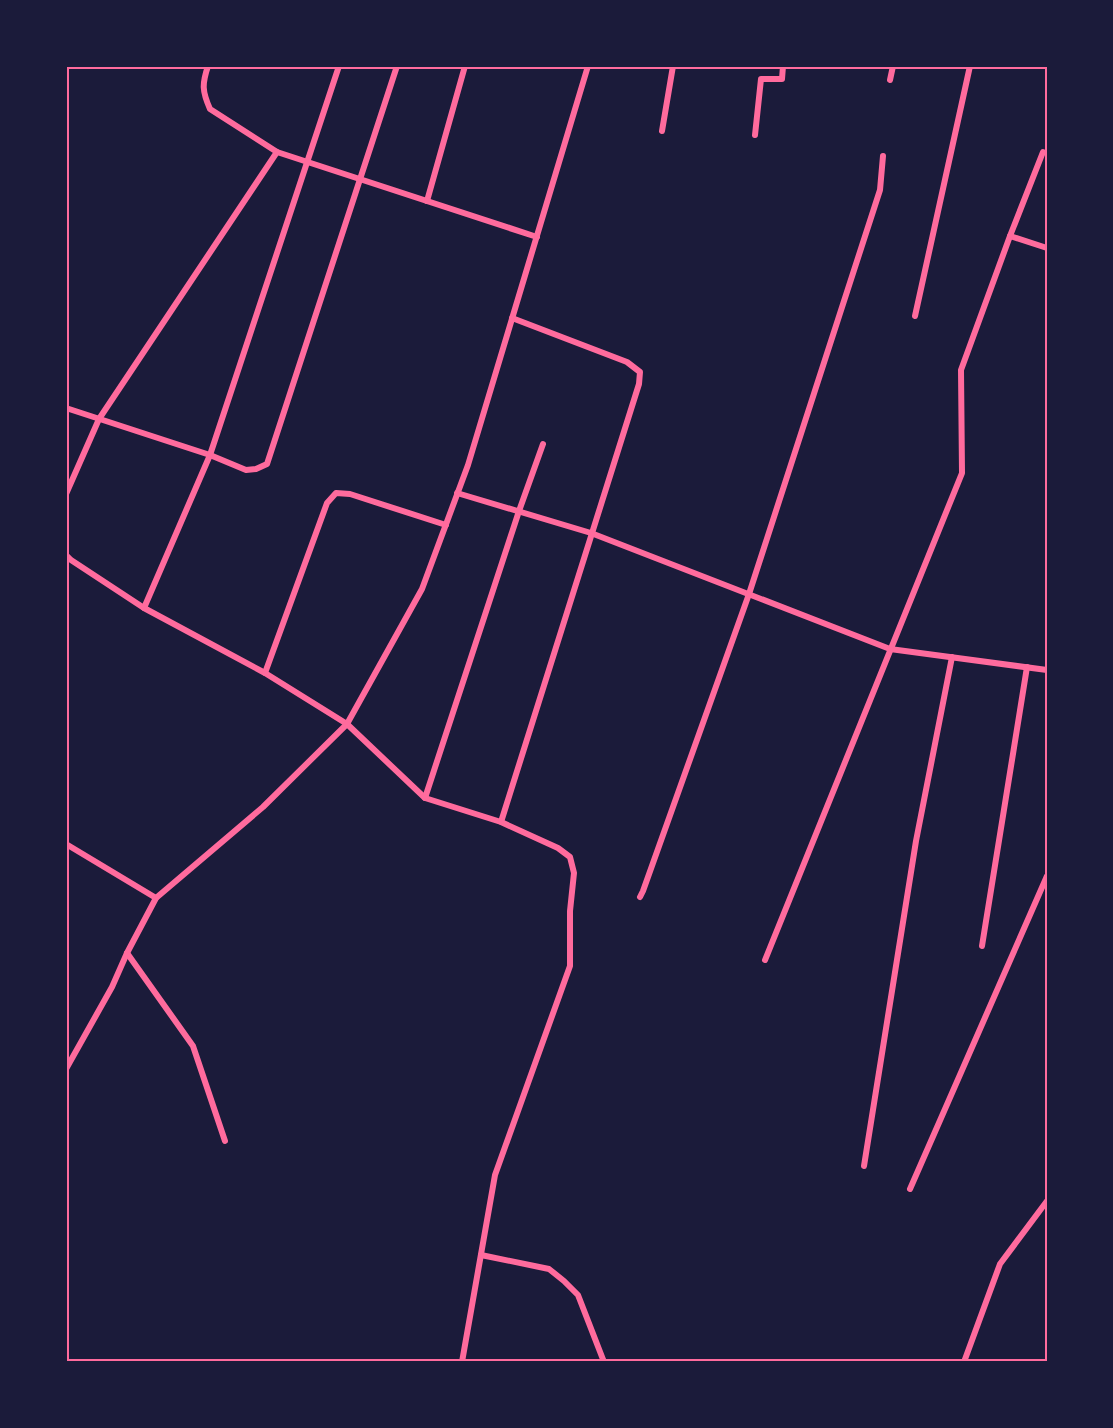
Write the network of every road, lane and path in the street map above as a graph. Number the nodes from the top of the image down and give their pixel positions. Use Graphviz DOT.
graph roads {
  1 [pos="208,66"];
  2 [pos="339,66"];
  3 [pos="397,66"];
  4 [pos="465,66"];
  5 [pos="588,66"];
  6 [pos="673,66"];
  7 [pos="783,66"];
  8 [pos="893,66"];
  9 [pos="970,66"];
  10 [pos="890,80"];
  11 [pos="662,131"];
  12 [pos="755,135"];
  13 [pos="277,152"];
  14 [pos="1043,152"];
  15 [pos="883,156"];
  16 [pos="308,162"];
  17 [pos="359,179"];
  18 [pos="427,201"];
  19 [pos="1010,236"];
  20 [pos="537,237"];
  21 [pos="1047,248"];
  22 [pos="915,316"];
  23 [pos="512,318"];
  24 [pos="66,408"];
  25 [pos="99,419"];
  26 [pos="543,444"];
  27 [pos="210,455"];
  28 [pos="458,493"];
  29 [pos="66,494"];
  30 [pos="519,511"];
  31 [pos="446,525"];
  32 [pos="591,533"];
  33 [pos="66,555"];
  34 [pos="749,594"];
  35 [pos="144,608"];
  36 [pos="890,649"];
  37 [pos="951,657"];
  38 [pos="1027,667"];
  39 [pos="1047,670"];
  40 [pos="265,674"];
  41 [pos="347,724"];
  42 [pos="425,798"];
  43 [pos="501,822"];
  44 [pos="66,844"];
  45 [pos="1047,876"];
  46 [pos="640,897"];
  47 [pos="156,898"];
  48 [pos="982,946"];
  49 [pos="127,953"];
  50 [pos="765,960"];
  51 [pos="66,1069"];
  52 [pos="225,1141"];
  53 [pos="864,1166"];
  54 [pos="910,1189"];
  55 [pos="1047,1201"];
  56 [pos="481,1255"];
  57 [pos="462,1362"];
  58 [pos="604,1362"];
  59 [pos="964,1362"];
  1 -- 13 [label="street"];
  2 -- 16 [label="street"];
  3 -- 17 [label="street"];
  4 -- 18 [label="street"];
  5 -- 20 [label="street"];
  6 -- 11 [label="street"];
  7 -- 12 [label="street"];
  8 -- 10 [label="street"];
  9 -- 22 [label="street"];
  13 -- 16 [label="street"];
  13 -- 25 [label="street"];
  14 -- 19 [label="street"];
  15 -- 34 [label="street"];
  16 -- 17 [label="street"];
  16 -- 27 [label="street"];
  17 -- 18 [label="street"];
  17 -- 27 [label="street"];
  18 -- 20 [label="street"];
  19 -- 21 [label="street"];
  19 -- 36 [label="street"];
  20 -- 23 [label="street"];
  23 -- 28 [label="street"];
  23 -- 32 [label="street"];
  24 -- 25 [label="street"];
  25 -- 27 [label="street"];
  25 -- 29 [label="street"];
  26 -- 30 [label="street"];
  27 -- 35 [label="street"];
  28 -- 30 [label="street"];
  28 -- 31 [label="street"];
  30 -- 32 [label="street"];
  30 -- 42 [label="street"];
  31 -- 40 [label="street"];
  31 -- 41 [label="street"];
  32 -- 34 [label="street"];
  32 -- 43 [label="street"];
  33 -- 35 [label="street"];
  34 -- 36 [label="street"];
  34 -- 46 [label="street"];
  35 -- 40 [label="street"];
  36 -- 37 [label="street"];
  36 -- 50 [label="street"];
  37 -- 38 [label="street"];
  37 -- 53 [label="street"];
  38 -- 39 [label="street"];
  38 -- 48 [label="street"];
  40 -- 41 [label="street"];
  41 -- 42 [label="street"];
  41 -- 47 [label="street"];
  42 -- 43 [label="street"];
  43 -- 56 [label="street"];
  44 -- 47 [label="street"];
  45 -- 54 [label="street"];
  47 -- 49 [label="street"];
  49 -- 51 [label="street"];
  49 -- 52 [label="street"];
  55 -- 59 [label="street"];
  56 -- 57 [label="street"];
  56 -- 58 [label="street"];
}
